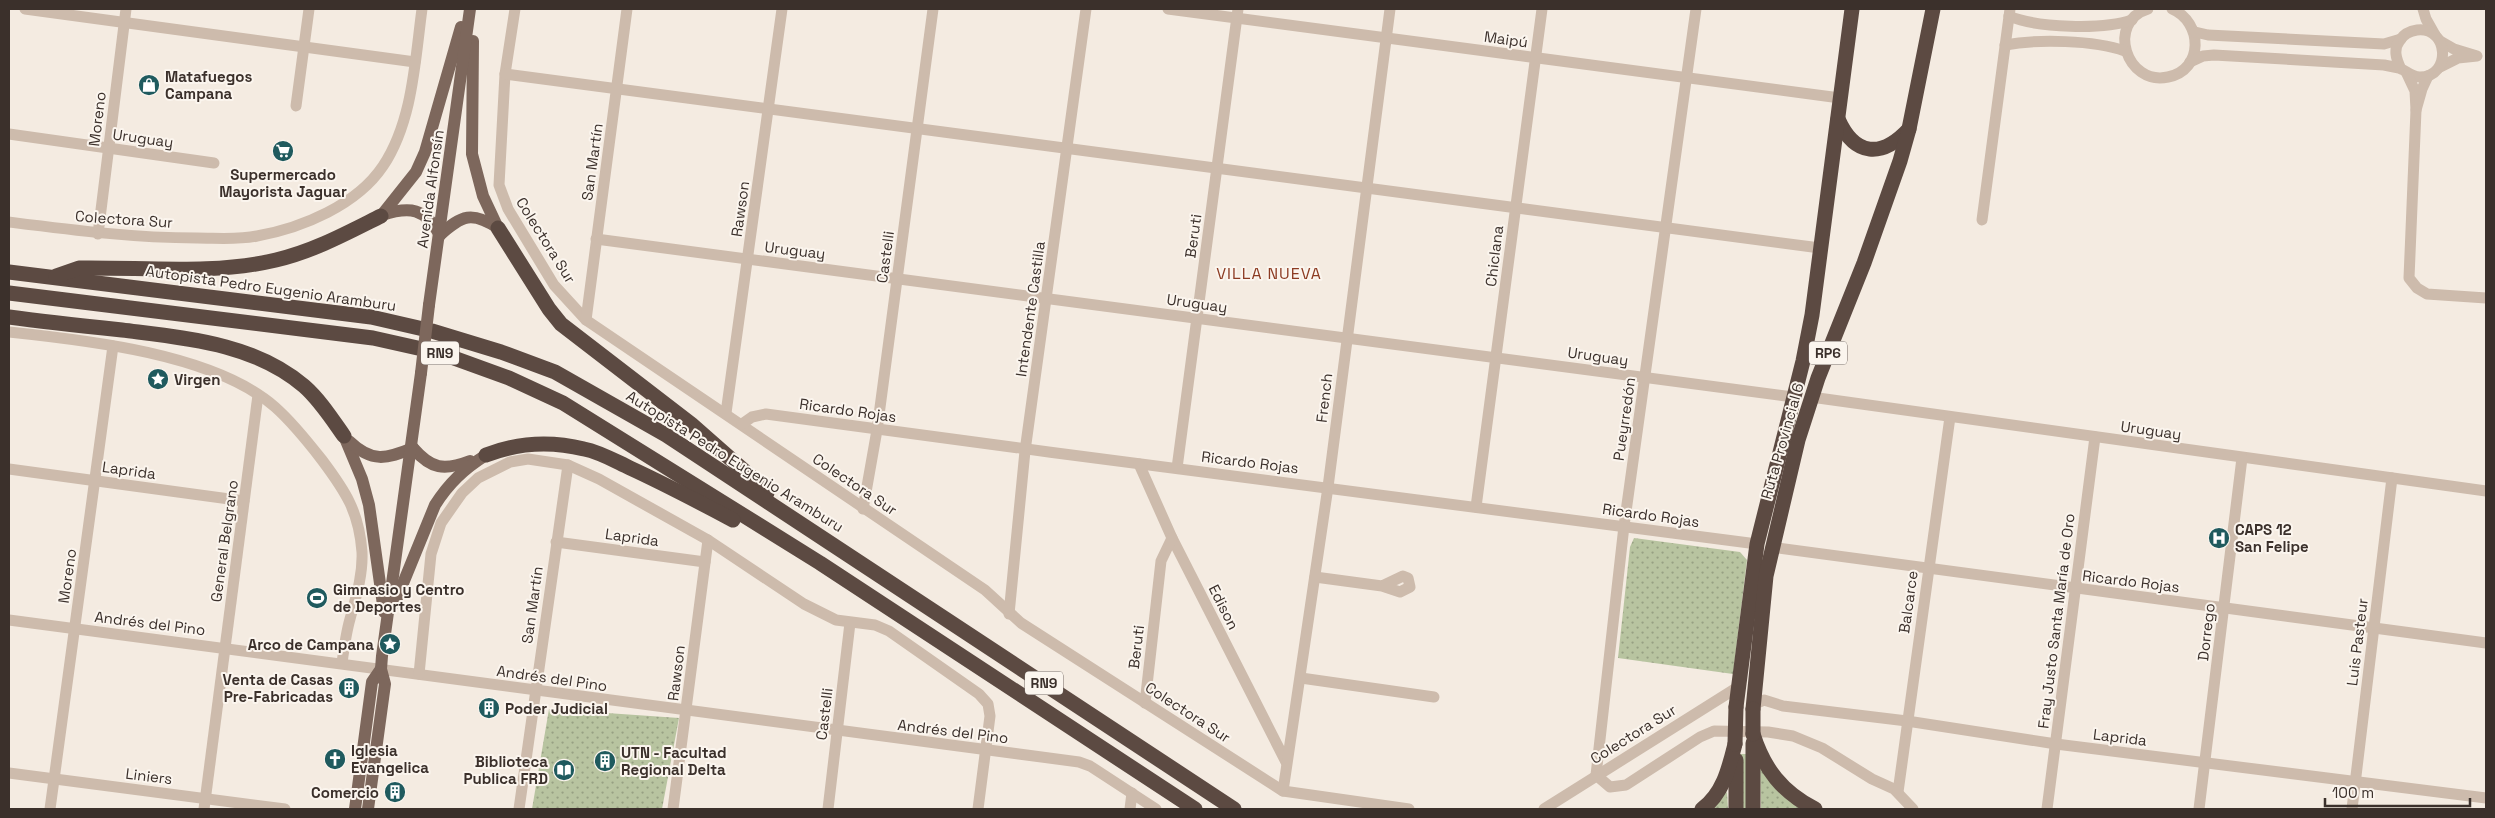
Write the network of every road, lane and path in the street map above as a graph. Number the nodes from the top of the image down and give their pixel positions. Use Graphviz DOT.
graph roads {
  1 [pos="24,9"];
  2 [pos="126,9"];
  3 [pos="309,9"];
  4 [pos="422,9"];
  5 [pos="470,9"];
  6 [pos="515,9"];
  7 [pos="628,9"];
  8 [pos="782,9"];
  9 [pos="933,9"];
  10 [pos="1086,9"];
  11 [pos="1168,9"];
  12 [pos="1390,9"];
  13 [pos="1542,9"];
  14 [pos="1696,9"];
  15 [pos="1852,9"];
  16 [pos="1933,9"];
  17 [pos="2148,9"];
  18 [pos="2172,9"];
  19 [pos="2422,9"];
  20 [pos="1238,13"];
  21 [pos="2009,13"];
  22 [pos="2132,20"];
  23 [pos="125,22"];
  24 [pos="2413,31"];
  25 [pos="2195,32"];
  26 [pos="1386,38"];
  27 [pos="2437,38"];
  28 [pos="2401,39"];
  29 [pos="2005,45"];
  30 [pos="304,47"];
  31 [pos="2125,51"];
  32 [pos="2482,57"];
  33 [pos="1535,58"];
  34 [pos="415,62"];
  35 [pos="2190,62"];
  36 [pos="2440,67"];
  37 [pos="2404,71"];
  38 [pos="505,74"];
  39 [pos="2428,76"];
  40 [pos="1686,78"];
  41 [pos="617,89"];
  42 [pos="1840,98"];
  43 [pos="296,106"];
  44 [pos="769,109"];
  45 [pos="2416,110"];
  46 [pos="1838,119"];
  47 [pos="917,129"];
  48 [pos="1909,130"];
  49 [pos="9,134"];
  50 [pos="109,148"];
  51 [pos="1067,149"];
  52 [pos="214,163"];
  53 [pos="1217,168"];
  54 [pos="1366,188"];
  55 [pos="1515,208"];
  56 [pos="381,216"];
  57 [pos="1982,220"];
  58 [pos="9,222"];
  59 [pos="498,228"];
  60 [pos="1666,228"];
  61 [pos="98,234"];
  62 [pos="440,235"];
  63 [pos="596,239"];
  64 [pos="1820,248"];
  65 [pos="749,259"];
  66 [pos="9,272"];
  67 [pos="52,277"];
  68 [pos="897,278"];
  69 [pos="9,293"];
  70 [pos="1046,298"];
  71 [pos="2486,298"];
  72 [pos="1197,318"];
  73 [pos="9,319"];
  74 [pos="586,320"];
  75 [pos="9,332"];
  76 [pos="49,336"];
  77 [pos="1347,338"];
  78 [pos="113,346"];
  79 [pos="1496,357"];
  80 [pos="1645,377"];
  81 [pos="258,395"];
  82 [pos="1793,397"];
  83 [pos="1812,397"];
  84 [pos="726,413"];
  85 [pos="1950,417"];
  86 [pos="742,424"];
  87 [pos="877,430"];
  88 [pos="344,436"];
  89 [pos="2095,437"];
  90 [pos="412,448"];
  91 [pos="1025,450"];
  92 [pos="486,455"];
  93 [pos="2242,458"];
  94 [pos="1139,464"];
  95 [pos="568,465"];
  96 [pos="1177,468"];
  97 [pos="9,469"];
  98 [pos="2392,478"];
  99 [pos="95,481"];
  100 [pos="1328,487"];
  101 [pos="2486,491"];
  102 [pos="244,501"];
  103 [pos="1476,507"];
  104 [pos="779,508"];
  105 [pos="863,509"];
  106 [pos="1624,526"];
  107 [pos="1172,538"];
  108 [pos="708,540"];
  109 [pos="556,542"];
  110 [pos="1764,546"];
  111 [pos="705,562"];
  112 [pos="820,563"];
  113 [pos="1928,570"];
  114 [pos="1315,577"];
  115 [pos="1382,586"];
  116 [pos="2076,589"];
  117 [pos="2224,608"];
  118 [pos="1009,614"];
  119 [pos="9,620"];
  120 [pos="850,623"];
  121 [pos="386,627"];
  122 [pos="75,628"];
  123 [pos="2374,628"];
  124 [pos="2486,643"];
  125 [pos="225,648"];
  126 [pos="342,663"];
  127 [pos="381,669"];
  128 [pos="420,674"];
  129 [pos="1301,678"];
  130 [pos="1738,687"];
  131 [pos="534,691"];
  132 [pos="1434,697"];
  133 [pos="1145,703"];
  134 [pos="1753,707"];
  135 [pos="686,711"];
  136 [pos="1907,721"];
  137 [pos="837,731"];
  138 [pos="2056,744"];
  139 [pos="986,750"];
  140 [pos="1735,751"];
  141 [pos="1756,754"];
  142 [pos="1286,762"];
  143 [pos="2205,763"];
  144 [pos="9,773"];
  145 [pos="1596,775"];
  146 [pos="1182,776"];
  147 [pos="54,779"];
  148 [pos="2356,782"];
  149 [pos="1283,791"];
  150 [pos="1898,792"];
  151 [pos="1132,793"];
  152 [pos="2486,798"];
  153 [pos="204,804"];
  154 [pos="50,809"];
  155 [pos="285,809"];
  156 [pos="355,809"];
  157 [pos="368,809"];
  158 [pos="519,809"];
  159 [pos="673,809"];
  160 [pos="828,809"];
  161 [pos="978,809"];
  162 [pos="1130,809"];
  163 [pos="1156,809"];
  164 [pos="1195,809"];
  165 [pos="1234,809"];
  166 [pos="1244,809"];
  167 [pos="1409,809"];
  168 [pos="1544,809"];
  169 [pos="1702,809"];
  170 [pos="1736,809"];
  171 [pos="1753,809"];
  172 [pos="1815,809"];
  173 [pos="1912,809"];
  174 [pos="2048,809"];
  175 [pos="2199,809"];
  176 [pos="2352,809"];
  1 -- 23 [label="street"];
  2 -- 23 [label="street, Moreno"];
  3 -- 30 [label="street"];
  4 -- 34 [label="street, Colectora Sur"];
  5 -- 56 [label="main road"];
  5 -- 59 [label="main road"];
  5 -- 62 [label="main road, Avenida Alfonsín"];
  6 -- 38 [label="street, Colectora Sur"];
  7 -- 41 [label="street, San Martín"];
  8 -- 44 [label="street, Rawson"];
  9 -- 47 [label="street, Castelli"];
  10 -- 51 [label="street, Intendente Castilla"];
  11 -- 20 [label="street, Maipú"];
  12 -- 26 [label="street, French"];
  13 -- 33 [label="street, Chiclana"];
  14 -- 40 [label="street, Pueyrredón"];
  15 -- 42 [label="highway, Ruta Provincial 6 / RP6"];
  16 -- 48 [label="highway, Ruta Provincial 6 / RP6"];
  17 -- 22 [label="street"];
  18 -- 25 [label="street"];
  19 -- 24 [label="street"];
  19 -- 27 [label="street"];
  20 -- 26 [label="street, Maipú"];
  20 -- 53 [label="street, Beruti"];
  21 -- 22 [label="street"];
  21 -- 29 [label="street"];
  22 -- 31 [label="street"];
  23 -- 30 [label="street"];
  23 -- 50 [label="street, Moreno"];
  24 -- 27 [label="street"];
  24 -- 28 [label="street"];
  25 -- 28 [label="street"];
  25 -- 35 [label="street"];
  26 -- 33 [label="street, Maipú"];
  26 -- 54 [label="street, French"];
  27 -- 32 [label="street"];
  27 -- 36 [label="street"];
  28 -- 37 [label="street"];
  29 -- 31 [label="street"];
  29 -- 57 [label="street"];
  30 -- 34 [label="street"];
  30 -- 43 [label="street"];
  31 -- 35 [label="street"];
  32 -- 36 [label="street"];
  33 -- 40 [label="street, Maipú"];
  33 -- 55 [label="street, Chiclana"];
  34 -- 61 [label="street, Colectora Sur"];
  35 -- 37 [label="street"];
  36 -- 39 [label="street"];
  37 -- 39 [label="street"];
  37 -- 45 [label="street"];
  38 -- 41 [label="street"];
  38 -- 74 [label="street, Colectora Sur"];
  39 -- 45 [label="street"];
  40 -- 42 [label="street, Maipú"];
  40 -- 60 [label="street, Pueyrredón"];
  41 -- 44 [label="street"];
  41 -- 63 [label="street, San Martín"];
  42 -- 46 [label="highway, Ruta Provincial 6 / RP6"];
  44 -- 47 [label="street"];
  44 -- 65 [label="street, Rawson"];
  45 -- 71 [label="street"];
  46 -- 48 [label="highway"];
  46 -- 64 [label="highway, Ruta Provincial 6 / RP6"];
  47 -- 51 [label="street"];
  47 -- 68 [label="street, Castelli"];
  48 -- 83 [label="highway, Ruta Provincial 6 / RP6"];
  49 -- 50 [label="street, Uruguay"];
  50 -- 52 [label="street, Uruguay"];
  50 -- 61 [label="street, Moreno"];
  51 -- 53 [label="street"];
  51 -- 70 [label="street, Intendente Castilla"];
  53 -- 54 [label="street"];
  53 -- 72 [label="street, Beruti"];
  54 -- 55 [label="street"];
  54 -- 77 [label="street, French"];
  55 -- 60 [label="street"];
  55 -- 79 [label="street, Chiclana"];
  56 -- 62 [label="main road"];
  56 -- 67 [label="highway"];
  58 -- 61 [label="street, Colectora Sur"];
  59 -- 62 [label="main road"];
  59 -- 104 [label="highway"];
  60 -- 64 [label="street"];
  60 -- 80 [label="street, Pueyrredón"];
  62 -- 90 [label="main road, Avenida Alfonsín, bridge"];
  63 -- 65 [label="street, Uruguay"];
  63 -- 74 [label="street, San Martín"];
  64 -- 82 [label="highway, Ruta Provincial 6 / RP6"];
  65 -- 68 [label="street, Uruguay"];
  65 -- 84 [label="street, Rawson"];
  66 -- 67 [label="highway, Autopista Pedro Eugenio Aramburu / RN9"];
  67 -- 104 [label="highway, Autopista Pedro Eugenio Aramburu / RN9"];
  68 -- 70 [label="street, Uruguay"];
  68 -- 87 [label="street, Castelli"];
  69 -- 112 [label="highway, RN9"];
  70 -- 72 [label="street, Uruguay"];
  70 -- 91 [label="street, Intendente Castilla"];
  72 -- 77 [label="street, Uruguay"];
  72 -- 96 [label="street, Beruti"];
  73 -- 76 [label="street"];
  73 -- 88 [label="highway"];
  74 -- 84 [label="street, Colectora Sur"];
  75 -- 76 [label="street"];
  76 -- 78 [label="street"];
  77 -- 79 [label="street, Uruguay"];
  77 -- 100 [label="street, French"];
  78 -- 81 [label="street"];
  78 -- 99 [label="street, Moreno"];
  79 -- 80 [label="street, Uruguay"];
  79 -- 103 [label="street, Chiclana"];
  80 -- 82 [label="street, Uruguay"];
  80 -- 106 [label="street, Pueyrredón"];
  81 -- 102 [label="street, General Belgrano"];
  81 -- 126 [label="street"];
  82 -- 110 [label="highway, Ruta Provincial 6 / RP6"];
  83 -- 85 [label="street, Uruguay"];
  83 -- 110 [label="highway, Ruta Provincial 6 / RP6"];
  84 -- 86 [label="street, Colectora Sur"];
  85 -- 89 [label="street, Uruguay"];
  85 -- 113 [label="street, Balcarce"];
  86 -- 87 [label="street, Ricardo Rojas"];
  86 -- 105 [label="street, Colectora Sur"];
  87 -- 91 [label="street, Ricardo Rojas"];
  87 -- 105 [label="street, Castelli"];
  88 -- 90 [label="main road"];
  88 -- 121 [label="main road"];
  89 -- 93 [label="street, Uruguay"];
  89 -- 116 [label="street, Fray Justo Santa María de Oro"];
  90 -- 92 [label="main road"];
  90 -- 121 [label="main road, Avenida Alfonsín"];
  91 -- 94 [label="street, Ricardo Rojas"];
  91 -- 118 [label="street, Intendente Castilla"];
  92 -- 112 [label="highway"];
  92 -- 121 [label="main road"];
  93 -- 98 [label="street, Uruguay"];
  93 -- 117 [label="street, Dorrego"];
  94 -- 96 [label="street, Ricardo Rojas"];
  94 -- 107 [label="street, Edison"];
  95 -- 108 [label="street"];
  95 -- 109 [label="street, San Martín"];
  95 -- 128 [label="street"];
  96 -- 100 [label="street, Ricardo Rojas"];
  97 -- 99 [label="street, Laprida"];
  98 -- 101 [label="street, Uruguay"];
  98 -- 123 [label="street, Luis Pasteur"];
  99 -- 102 [label="street, Laprida"];
  99 -- 122 [label="street, Moreno"];
  100 -- 103 [label="street, Ricardo Rojas"];
  100 -- 114 [label="street, French"];
  102 -- 125 [label="street, General Belgrano"];
  103 -- 106 [label="street, Ricardo Rojas"];
  104 -- 146 [label="highway, Autopista Pedro Eugenio Aramburu / RN9"];
  105 -- 118 [label="street, Colectora Sur"];
  106 -- 110 [label="street, Ricardo Rojas"];
  106 -- 145 [label="street, Pueyrredón"];
  107 -- 133 [label="street, Beruti"];
  107 -- 142 [label="street, Edison"];
  108 -- 111 [label="street, Rawson"];
  108 -- 120 [label="street"];
  109 -- 111 [label="street, Laprida"];
  109 -- 131 [label="street, San Martín"];
  110 -- 113 [label="street, Ricardo Rojas"];
  110 -- 130 [label="highway, Ruta Provincial 6 / RP6"];
  110 -- 134 [label="highway, Ruta Provincial 6 / RP6"];
  111 -- 135 [label="street, Rawson"];
  112 -- 164 [label="highway, RN9"];
  113 -- 116 [label="street, Ricardo Rojas"];
  113 -- 136 [label="street, Balcarce"];
  114 -- 115 [label="street"];
  114 -- 129 [label="street, French"];
  116 -- 117 [label="street, Ricardo Rojas"];
  116 -- 138 [label="street, Fray Justo Santa María de Oro"];
  117 -- 123 [label="street, Ricardo Rojas"];
  117 -- 143 [label="street, Dorrego"];
  118 -- 133 [label="street, Colectora Sur"];
  119 -- 122 [label="street, Andrés del Pino"];
  120 -- 137 [label="street, Castelli"];
  120 -- 139 [label="street"];
  121 -- 127 [label="main road"];
  122 -- 125 [label="street, Andrés del Pino"];
  122 -- 147 [label="street, Moreno"];
  123 -- 124 [label="street, Ricardo Rojas"];
  123 -- 148 [label="street, Luis Pasteur"];
  125 -- 126 [label="street, Andrés del Pino"];
  125 -- 153 [label="street, General Belgrano"];
  126 -- 127 [label="street, Andrés del Pino"];
  127 -- 128 [label="street, Andrés del Pino"];
  127 -- 156 [label="main road"];
  127 -- 157 [label="main road"];
  128 -- 131 [label="street, Andrés del Pino"];
  129 -- 132 [label="street"];
  129 -- 142 [label="street, French"];
  130 -- 140 [label="highway, Ruta Provincial 6 / RP6, bridge"];
  130 -- 145 [label="street, Colectora Sur"];
  131 -- 135 [label="street, Andrés del Pino"];
  131 -- 158 [label="street, San Martín"];
  133 -- 149 [label="street, Colectora Sur"];
  134 -- 136 [label="street, Laprida"];
  134 -- 141 [label="highway, Ruta Provincial 6 / RP6, bridge"];
  135 -- 137 [label="street, Andrés del Pino"];
  135 -- 159 [label="street, Rawson"];
  136 -- 138 [label="street, Laprida"];
  136 -- 150 [label="street, Balcarce"];
  137 -- 139 [label="street, Andrés del Pino"];
  137 -- 160 [label="street, Castelli"];
  138 -- 143 [label="street, Laprida"];
  138 -- 174 [label="street, Fray Justo Santa María de Oro"];
  139 -- 151 [label="street, Andrés del Pino"];
  139 -- 161 [label="street"];
  140 -- 169 [label="highway"];
  140 -- 170 [label="highway, Ruta Provincial 6 / RP6"];
  141 -- 171 [label="highway"];
  141 -- 172 [label="highway"];
  142 -- 149 [label="street, French"];
  143 -- 148 [label="street, Laprida"];
  143 -- 175 [label="street, Dorrego"];
  144 -- 147 [label="street, Liniers"];
  145 -- 150 [label="street"];
  145 -- 168 [label="street, Colectora Sur"];
  146 -- 165 [label="highway, Autopista Pedro Eugenio Aramburu / RN9"];
  146 -- 166 [label="highway"];
  147 -- 153 [label="street, Liniers"];
  147 -- 154 [label="street, Moreno"];
  148 -- 152 [label="street, Laprida"];
  148 -- 176 [label="street, Luis Pasteur"];
  149 -- 167 [label="street, Colectora Sur"];
  150 -- 173 [label="street"];
  151 -- 162 [label="street"];
  151 -- 163 [label="street"];
  153 -- 155 [label="street, Liniers"];
}
